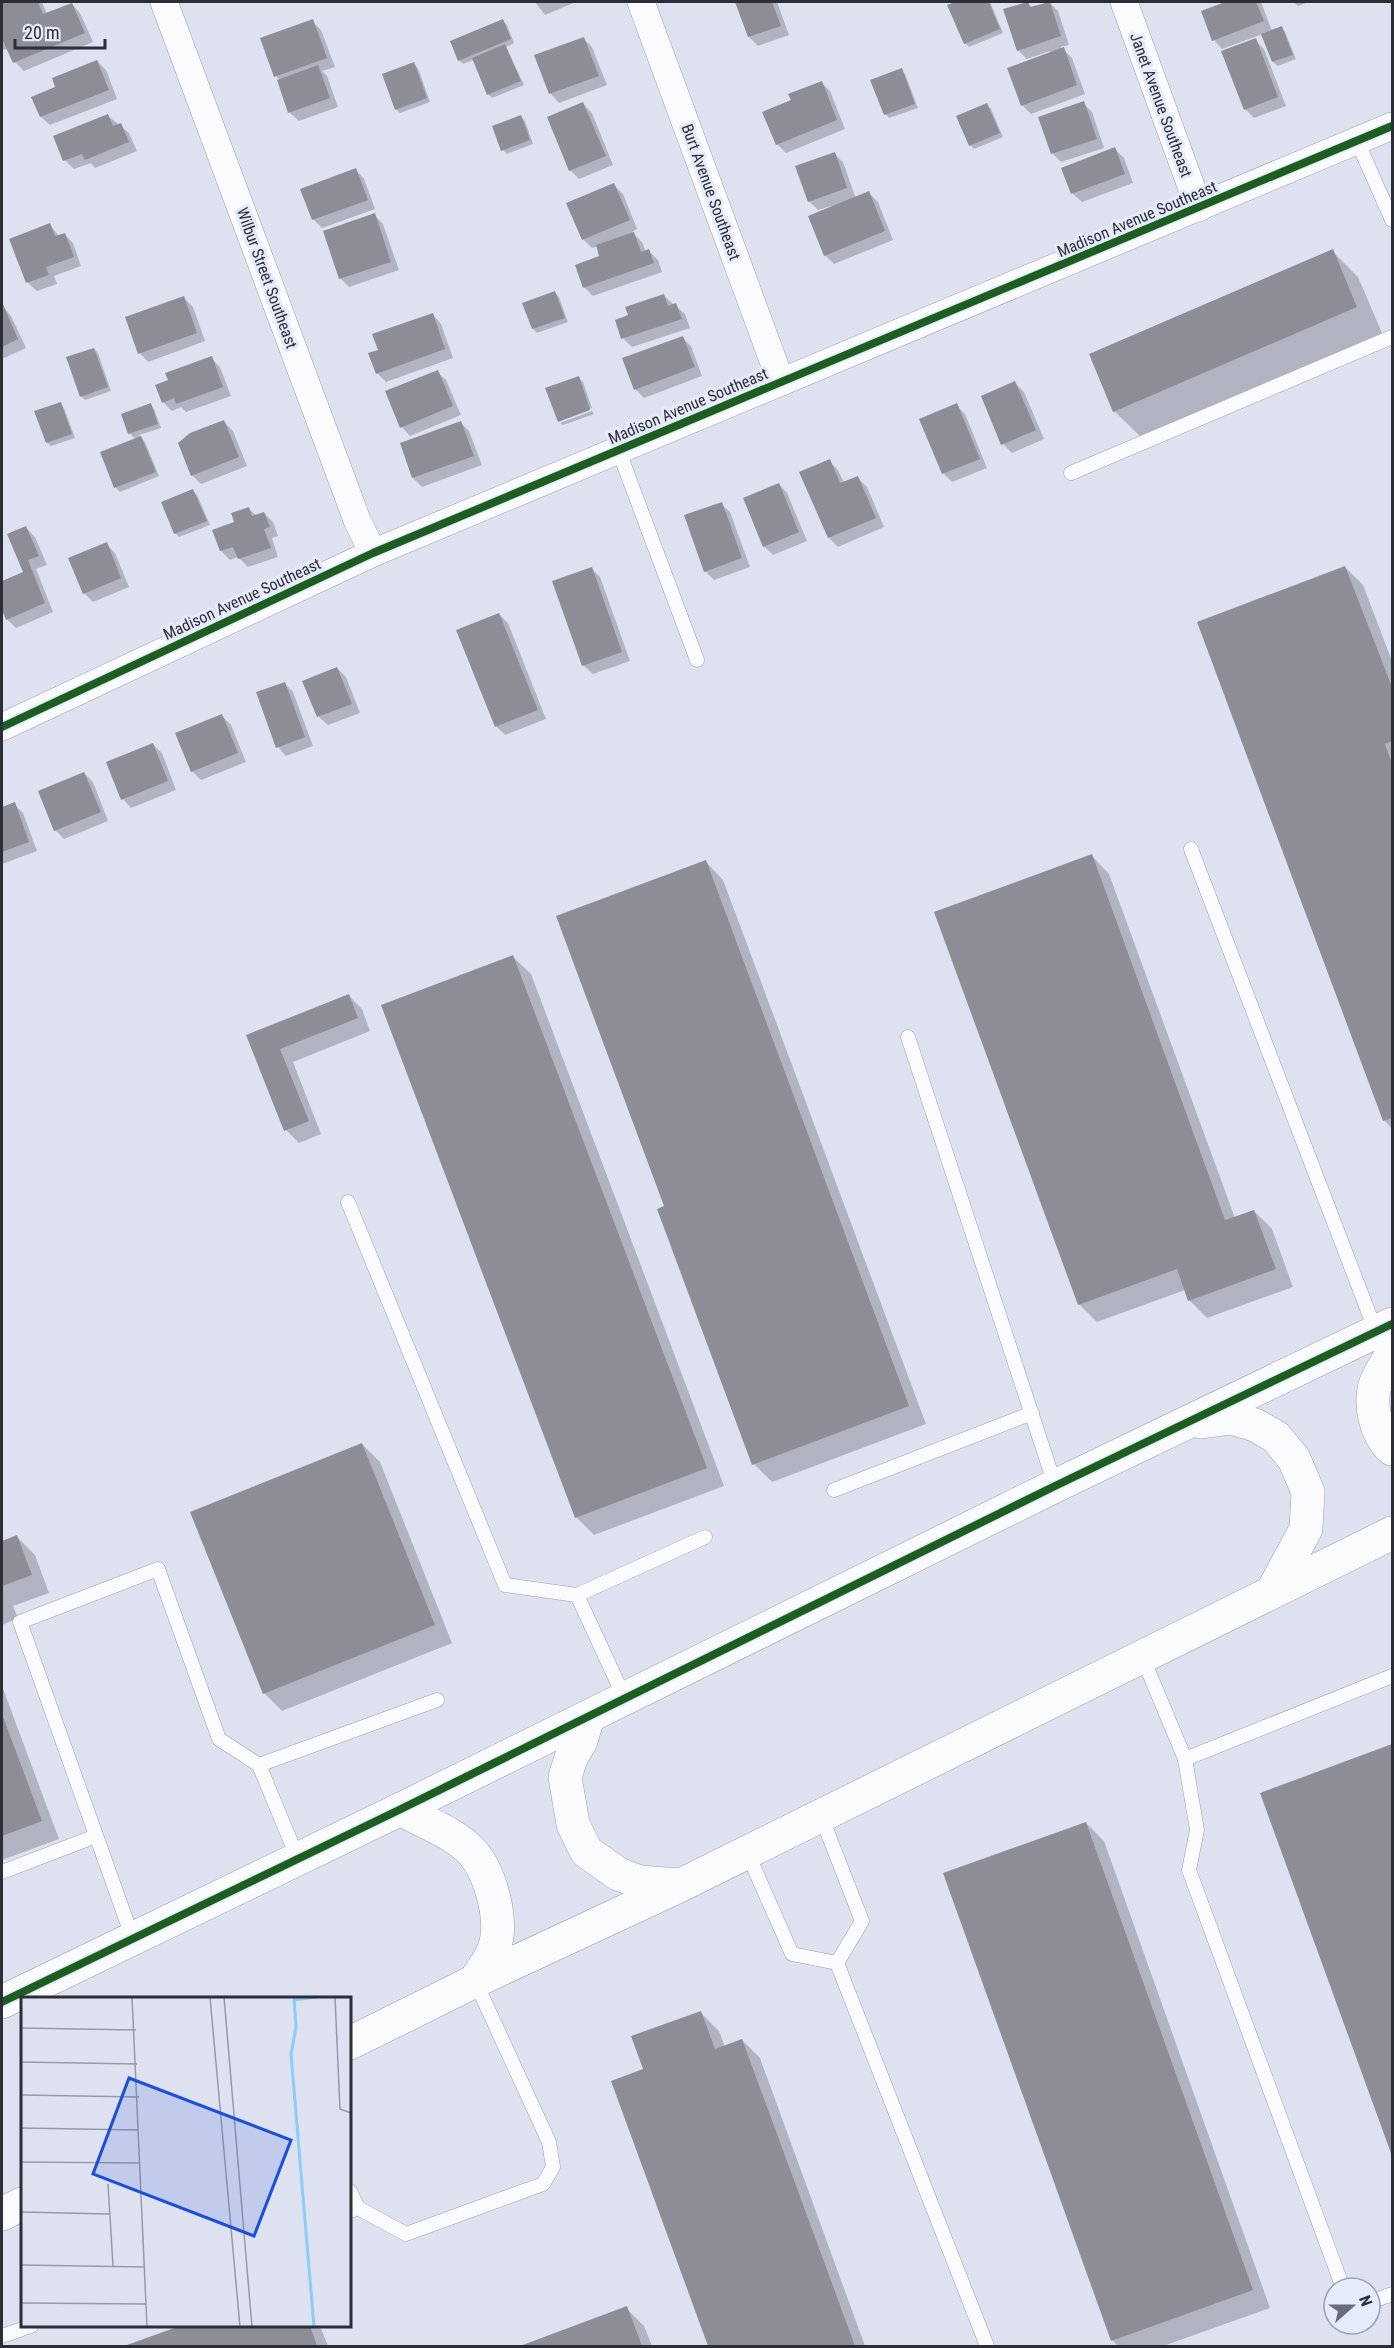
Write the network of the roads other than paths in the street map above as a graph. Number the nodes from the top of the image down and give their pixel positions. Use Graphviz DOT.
graph roads {
  1 [pos="164,2"];
  2 [pos="641,2"];
  3 [pos="1124,2"];
  4 [pos="1392,126"];
  5 [pos="1357,141"];
  6 [pos="1199,208"];
  7 [pos="1392,220"];
  8 [pos="1392,337"];
  9 [pos="781,382"];
  10 [pos="618,449"];
  11 [pos="1071,473"];
  12 [pos="373,553"];
  13 [pos="697,660"];
  14 [pos="2,727"];
  15 [pos="1191,849"];
  16 [pos="908,1037"];
  17 [pos="348,1202"];
  18 [pos="1387,1336"];
  19 [pos="1032,1413"];
  20 [pos="1185,1425"];
  21 [pos="1392,1449"];
  22 [pos="1056,1485"];
  23 [pos="834,1490"];
  24 [pos="1392,1533"];
  25 [pos="705,1538"];
  26 [pos="1273,1590"];
  27 [pos="577,1595"];
  28 [pos="1142,1656"];
  29 [pos="1392,1676"];
  30 [pos="625,1699"];
  31 [pos="437,1700"];
  32 [pos="588,1717"];
  33 [pos="1185,1759"];
  34 [pos="259,1765"];
  35 [pos="401,1809"];
  36 [pos="821,1815"];
  37 [pos="96,1836"];
  38 [pos="747,1852"];
  39 [pos="298,1859"];
  40 [pos="2,1872"];
  41 [pos="681,1885"];
  42 [pos="133,1939"];
  43 [pos="837,1963"];
  44 [pos="475,1981"];
  45 [pos="2,2002"];
  46 [pos="351,2043"];
  47 [pos="21,2204"];
  48 [pos="354,2209"];
  49 [pos="2,2214"];
  50 [pos="1339,2276"];
  51 [pos="26,2327"];
  52 [pos="2,2336"];
  53 [pos="987,2346"];
  1 -- 12 [label="street, Wilbur Street Southeast"];
  2 -- 9 [label="street, Burt Avenue Southeast"];
  3 -- 6 [label="street, Janet Avenue Southeast"];
  4 -- 5 [label="street, Madison Avenue Southeast"];
  5 -- 6 [label="street, Madison Avenue Southeast"];
  5 -- 7 [label="lane"];
  6 -- 9 [label="street, Madison Avenue Southeast"];
  8 -- 11 [label="lane"];
  9 -- 10 [label="street, Madison Avenue Southeast"];
  10 -- 12 [label="street, Madison Avenue Southeast"];
  10 -- 13 [label="lane"];
  12 -- 14 [label="street, Madison Avenue Southeast"];
  15 -- 18 [label="lane"];
  16 -- 19 [label="lane"];
  17 -- 27 [label="lane"];
  18 -- 20 [label="street"];
  18 -- 21 [label="street"];
  19 -- 22 [label="lane"];
  19 -- 23 [label="lane"];
  20 -- 22 [label="street"];
  20 -- 26 [label="street"];
  22 -- 30 [label="street"];
  24 -- 26 [label="street"];
  25 -- 27 [label="lane"];
  26 -- 28 [label="street"];
  27 -- 30 [label="lane"];
  28 -- 33 [label="lane"];
  28 -- 36 [label="street"];
  29 -- 33 [label="lane"];
  30 -- 32 [label="street"];
  31 -- 34 [label="lane"];
  32 -- 35 [label="street"];
  32 -- 41 [label="street"];
  33 -- 50 [label="lane"];
  34 -- 37 [label="lane"];
  34 -- 39 [label="lane"];
  35 -- 39 [label="street"];
  35 -- 44 [label="street"];
  36 -- 38 [label="street"];
  36 -- 43 [label="lane"];
  37 -- 40 [label="lane"];
  37 -- 42 [label="lane"];
  38 -- 41 [label="street"];
  38 -- 43 [label="lane"];
  39 -- 42 [label="street"];
  41 -- 44 [label="street"];
  42 -- 45 [label="street"];
  43 -- 53 [label="lane"];
  44 -- 46 [label="street"];
  44 -- 48 [label="lane"];
  47 -- 49 [label="street"];
  51 -- 52 [label="lane"];
}
